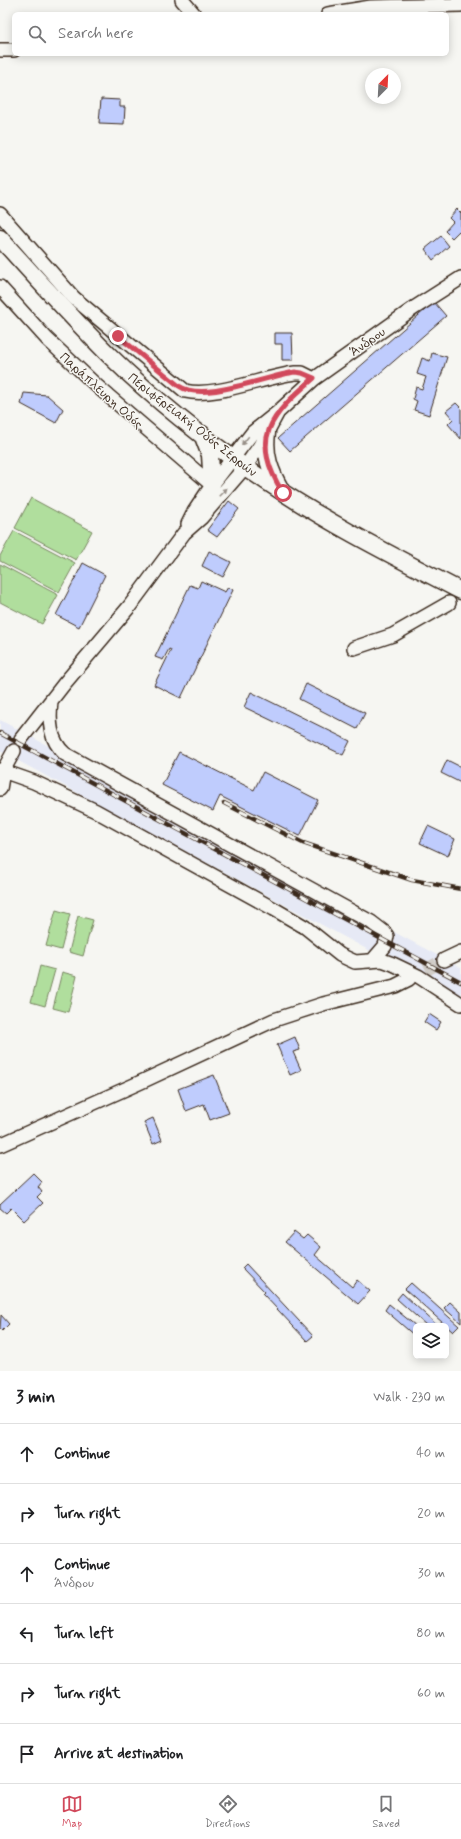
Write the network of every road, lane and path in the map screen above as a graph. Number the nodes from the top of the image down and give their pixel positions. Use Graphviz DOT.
graph roads {
  1 [pos="182,0"];
  2 [pos="461,5"];
  3 [pos="192,12"];
  4 [pos="342,12"];
  5 [pos="0,50"];
  6 [pos="12,50"];
  7 [pos="0,214"];
  8 [pos="0,238"];
  9 [pos="458,279"];
  10 [pos="0,286"];
  11 [pos="314,378"];
  12 [pos="278,412"];
  13 [pos="267,433"];
  14 [pos="202,434"];
  15 [pos="239,462"];
  16 [pos="212,485"];
  17 [pos="283,493"];
  18 [pos="184,533"];
  19 [pos="456,589"];
  20 [pos="449,602"];
  21 [pos="354,648"];
  22 [pos="51,700"];
  23 [pos="21,739"];
  24 [pos="14,751"];
  25 [pos="2,771"];
  26 [pos="0,789"];
  27 [pos="461,952"];
  28 [pos="373,960"];
  29 [pos="444,960"];
  30 [pos="409,980"];
  31 [pos="461,1004"];
  32 [pos="0,1145"];
  1 -- 3 [label="street"];
  2 -- 4 [label="street"];
  5 -- 6 [label="street"];
  7 -- 11 [label="street"];
  8 -- 14 [label="main road, Περιφερειακή Οδός Σερρών"];
  9 -- 11 [label="street, Άνδρου"];
  10 -- 16 [label="street, Παράπλευρη Οδός"];
  11 -- 12 [label="street, Άνδρου"];
  12 -- 13 [label="street"];
  12 -- 15 [label="street, one-way"];
  13 -- 15 [label="street"];
  13 -- 17 [label="main road"];
  14 -- 15 [label="main road, Περιφερειακή Οδός Σερρών"];
  14 -- 16 [label="main road"];
  15 -- 16 [label="street"];
  15 -- 17 [label="main road, Περιφερειακή Οδός Σερρών"];
  18 -- 15 [label="street, one-way"];
  16 -- 18 [label="street"];
  17 -- 19 [label="main road, Περιφερειακή Οδός Σερρών"];
  18 -- 22 [label="street"];
  20 -- 21 [label="street"];
  22 -- 23 [label="street"];
  22 -- 28 [label="street"];
  24 -- 25 [label="street"];
  25 -- 26 [label="street"];
  25 -- 28 [label="street"];
  27 -- 29 [label="street"];
  28 -- 31 [label="street"];
  30 -- 32 [label="street"];
}
